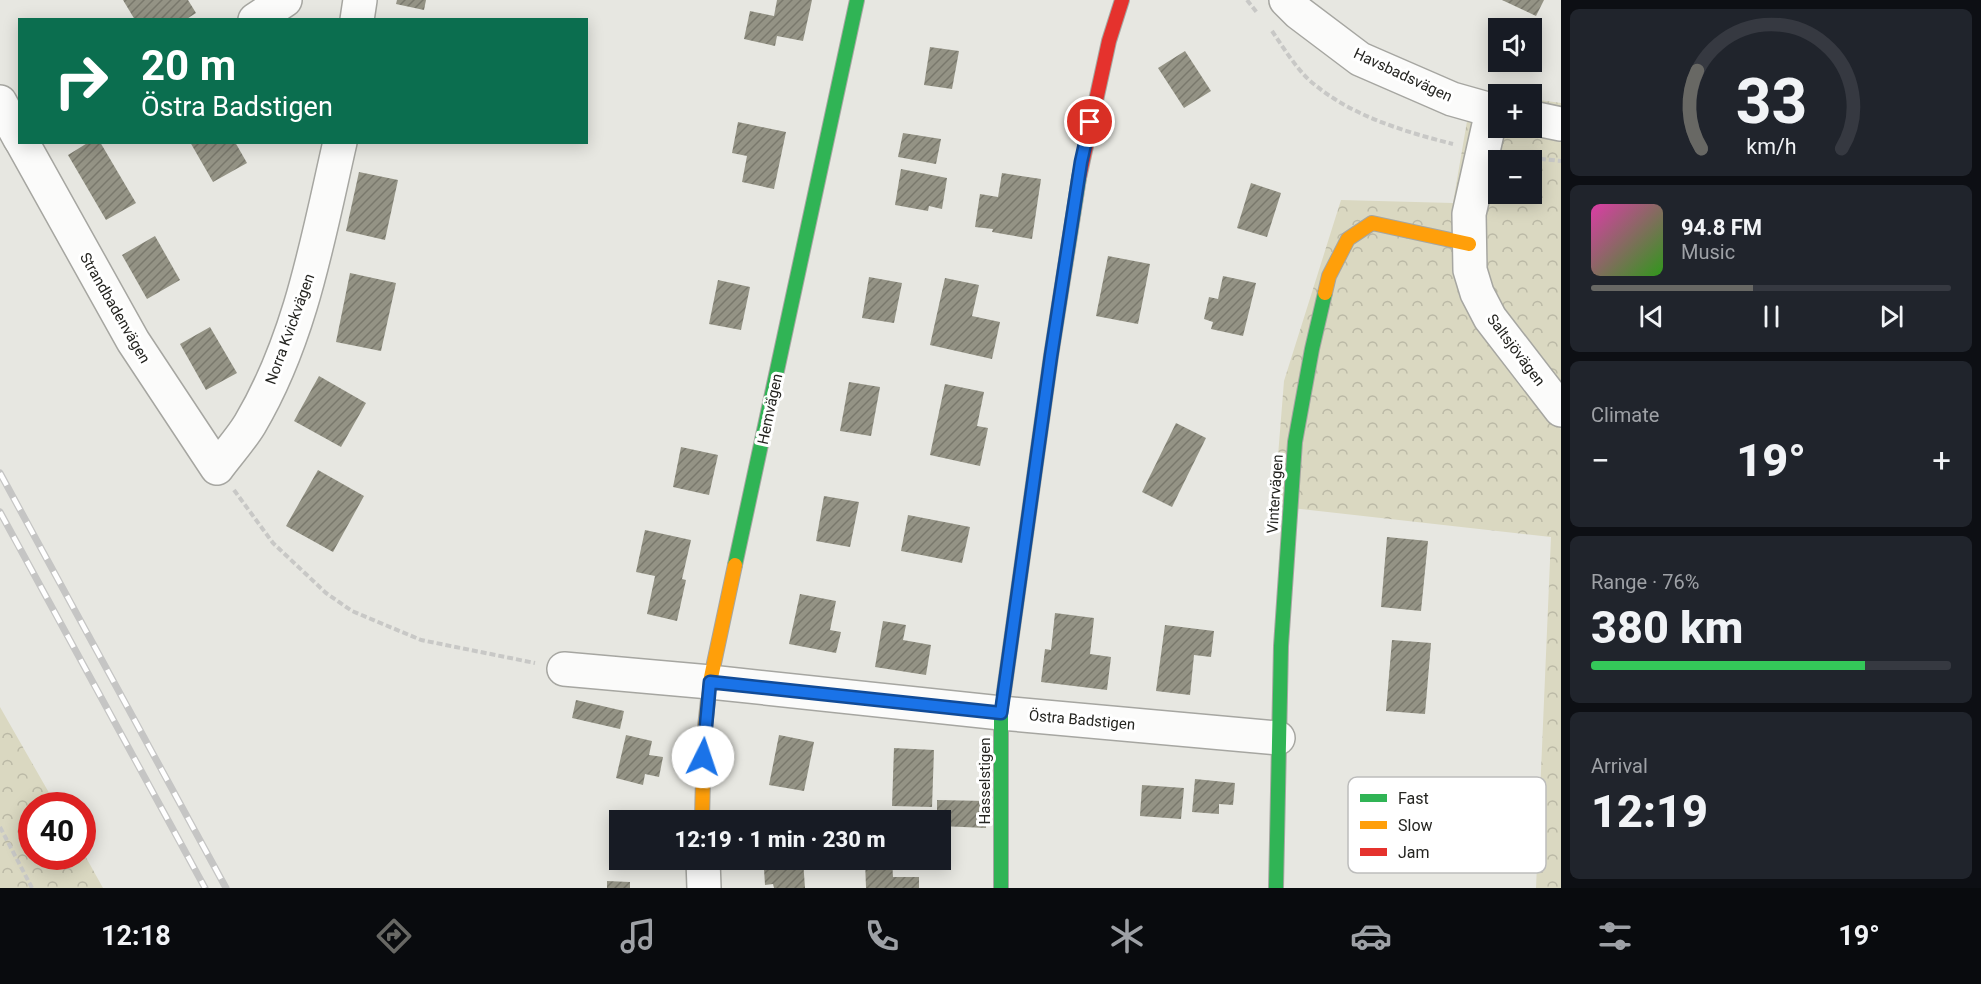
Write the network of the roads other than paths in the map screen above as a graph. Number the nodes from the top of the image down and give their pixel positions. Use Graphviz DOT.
graph roads {
  1 [pos="285,0"];
  2 [pos="360,0"];
  3 [pos="857,0"];
  4 [pos="1122,0"];
  5 [pos="1286,0"];
  6 [pos="258,18"];
  7 [pos="357,18"];
  8 [pos="0,102"];
  9 [pos="1488,110"];
  10 [pos="1542,120"];
  11 [pos="1561,124"];
  12 [pos="18,135"];
  13 [pos="1488,138"];
  14 [pos="23,144"];
  15 [pos="340,144"];
  16 [pos="1470,244"];
  17 [pos="1561,410"];
  18 [pos="217,468"];
  19 [pos="564,669"];
  20 [pos="710,682"];
  21 [pos="1001,713"];
  22 [pos="1278,738"];
  23 [pos="702,810"];
  24 [pos="703,870"];
  25 [pos="704,888"];
  26 [pos="1001,888"];
  27 [pos="1276,888"];
  1 -- 6 [label="street"];
  2 -- 7 [label="street"];
  3 -- 20 [label="street, Hemvägen"];
  4 -- 21 [label="street, Hasselstigen"];
  5 -- 9 [label="street, Havsbadsvägen"];
  8 -- 12 [label="street, Strandbadenvägen"];
  10 -- 11 [label="street"];
  13 -- 16 [label="street, Saltsjövägen"];
  14 -- 18 [label="street, Strandbadenvägen"];
  15 -- 18 [label="street, Norra Kvickvägen"];
  16 -- 17 [label="street, Saltsjövägen"];
  16 -- 22 [label="street, Vintervägen"];
  19 -- 20 [label="street, Östra Badstigen"];
  20 -- 21 [label="street, Östra Badstigen"];
  20 -- 23 [label="street, Hemvägen"];
  21 -- 22 [label="street, Östra Badstigen"];
  21 -- 26 [label="street, Hasselstigen"];
  22 -- 27 [label="street, Vintervägen"];
  24 -- 25 [label="street"];
}
